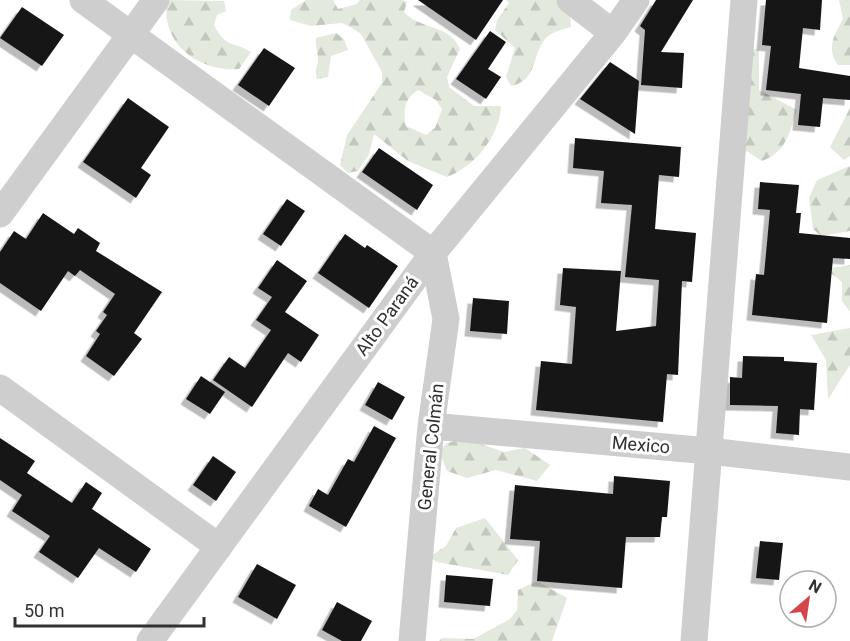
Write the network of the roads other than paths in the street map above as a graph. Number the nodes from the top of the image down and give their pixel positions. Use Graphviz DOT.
graph roads {
  1 [pos="83,0"];
  2 [pos="156,0"];
  3 [pos="570,0"];
  4 [pos="636,0"];
  5 [pos="744,0"];
  6 [pos="613,33"];
  7 [pos="130,34"];
  8 [pos="0,214"];
  9 [pos="433,253"];
  10 [pos="0,388"];
  11 [pos="431,426"];
  12 [pos="709,451"];
  13 [pos="850,467"];
  14 [pos="219,547"];
  15 [pos="150,641"];
  16 [pos="412,641"];
  17 [pos="694,641"];
  1 -- 7 [label="street"];
  2 -- 7 [label="street"];
  3 -- 6 [label="street"];
  4 -- 6 [label="street, Alto Paraná"];
  5 -- 12 [label="street"];
  6 -- 9 [label="street, Alto Paraná"];
  7 -- 8 [label="street"];
  7 -- 9 [label="street"];
  9 -- 11 [label="street, General Colmán"];
  9 -- 14 [label="street, Alto Paraná"];
  10 -- 14 [label="street"];
  11 -- 12 [label="street, Mexico"];
  11 -- 16 [label="street, General Colmán"];
  12 -- 13 [label="street, Mexico"];
  12 -- 17 [label="street"];
  14 -- 15 [label="street, Alto Paraná"];
}
